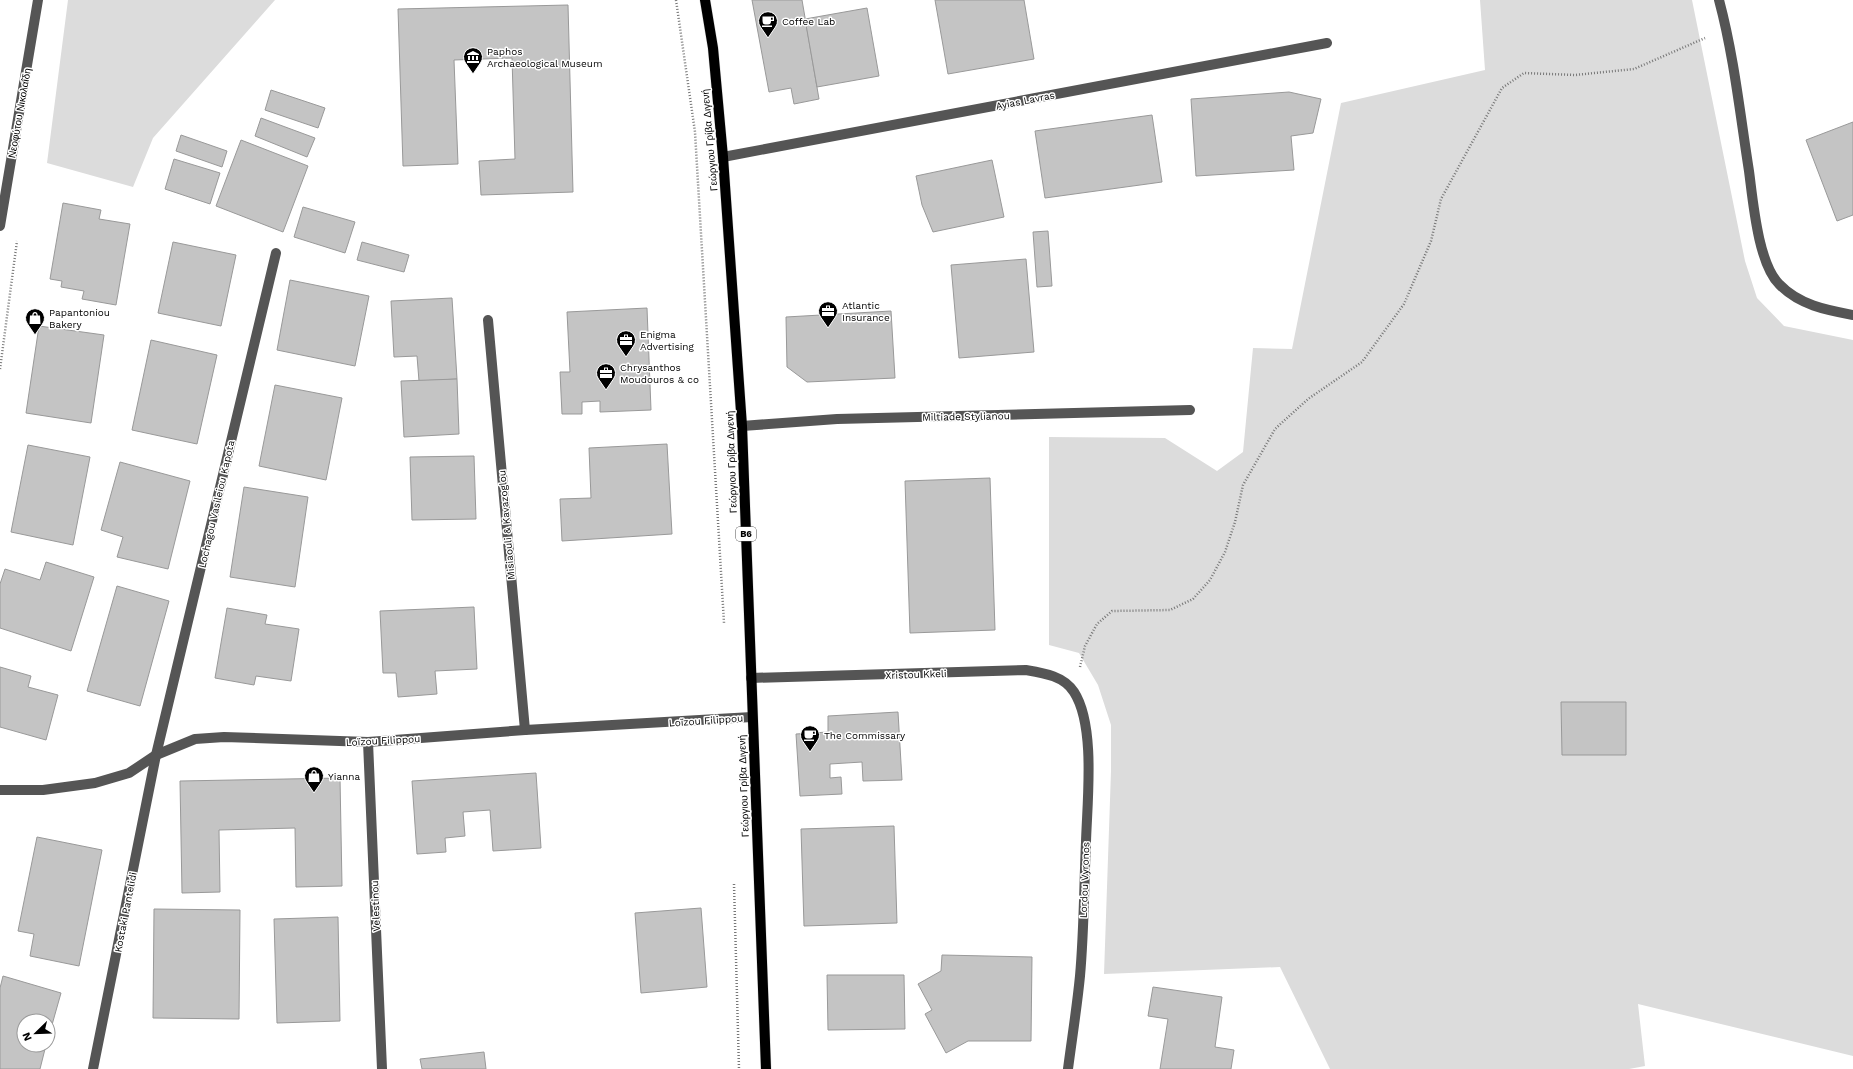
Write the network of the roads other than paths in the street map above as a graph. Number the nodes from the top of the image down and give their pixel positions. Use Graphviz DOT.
graph roads {
  1 [pos="38,0"];
  2 [pos="704,0"];
  3 [pos="1719,0"];
  4 [pos="1327,43"];
  5 [pos="723,158"];
  6 [pos="0,226"];
  7 [pos="276,253"];
  8 [pos="1853,315"];
  9 [pos="488,320"];
  10 [pos="1190,410"];
  11 [pos="742,426"];
  12 [pos="751,678"];
  13 [pos="1074,692"];
  14 [pos="752,717"];
  15 [pos="525,730"];
  16 [pos="368,742"];
  17 [pos="156,755"];
  18 [pos="0,790"];
  19 [pos="93,1069"];
  20 [pos="382,1069"];
  21 [pos="766,1069"];
  22 [pos="1068,1069"];
  1 -- 6 [label="street, Νεοφύτου Νικολαΐδη"];
  2 -- 5 [label="main road, Γεώργιου Γρίβα Διγενή / B6"];
  3 -- 8 [label="street"];
  4 -- 5 [label="street, Ayias Lavras"];
  5 -- 11 [label="main road, Γεώργιου Γρίβα Διγενή / B6"];
  7 -- 17 [label="street, Lochagou Vasileiou Kapota"];
  9 -- 15 [label="street, Misiaouli & Kavazoglou"];
  10 -- 11 [label="street, Miltiade Stylianou"];
  11 -- 12 [label="main road, Γεώργιου Γρίβα Διγενή / B6"];
  12 -- 13 [label="street, Xristou Kkeli"];
  12 -- 14 [label="main road, Γεώργιου Γρίβα Διγενή / B6"];
  13 -- 22 [label="street, Lordou Vyronos"];
  14 -- 15 [label="street, Loïzou Filippou"];
  14 -- 21 [label="main road, Γεώργιου Γρίβα Διγενή / B6"];
  15 -- 16 [label="street, Loïzou Filippou"];
  16 -- 17 [label="street, Loïzou Filippou"];
  16 -- 20 [label="street, Velestinou"];
  17 -- 18 [label="street, Loïzou Filippou"];
  17 -- 19 [label="street, Kostaki Pantelidi"];
}
